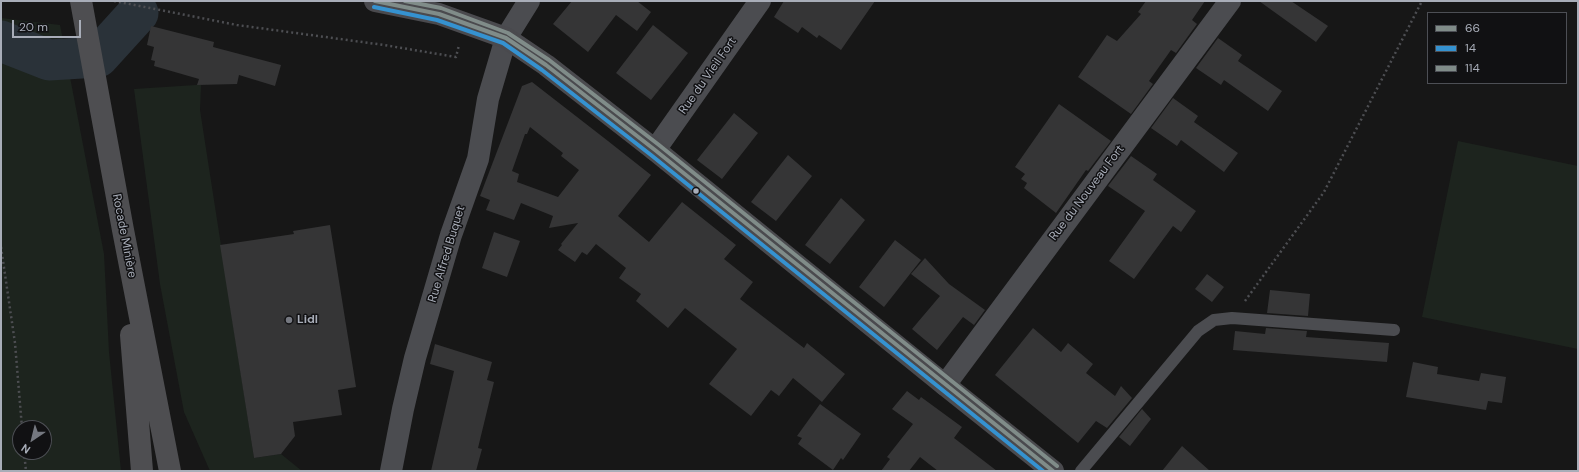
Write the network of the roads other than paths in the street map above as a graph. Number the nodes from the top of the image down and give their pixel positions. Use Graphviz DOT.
graph roads {
  1 [pos="81,1"];
  2 [pos="375,1"];
  3 [pos="529,1"];
  4 [pos="760,1"];
  5 [pos="1230,1"];
  6 [pos="506,38"];
  7 [pos="655,150"];
  8 [pos="123,230"];
  9 [pos="1394,330"];
  10 [pos="945,385"];
  11 [pos="142,471"];
  12 [pos="170,471"];
  13 [pos="391,471"];
  14 [pos="1053,471"];
  15 [pos="1081,471"];
  1 -- 8 [label="highway, Rocade Minière"];
  2 -- 6 [label="main road"];
  3 -- 6 [label="street, Rue Alfred Buquet"];
  4 -- 7 [label="street, Rue du Vieil Fort"];
  5 -- 10 [label="street, Rue du Nouveau Fort"];
  6 -- 7 [label="main road"];
  6 -- 13 [label="street, Rue Alfred Buquet"];
  7 -- 10 [label="main road"];
  8 -- 11 [label="highway"];
  8 -- 12 [label="highway, Rocade Minière"];
  9 -- 15 [label="lane"];
  10 -- 14 [label="main road"];
}
